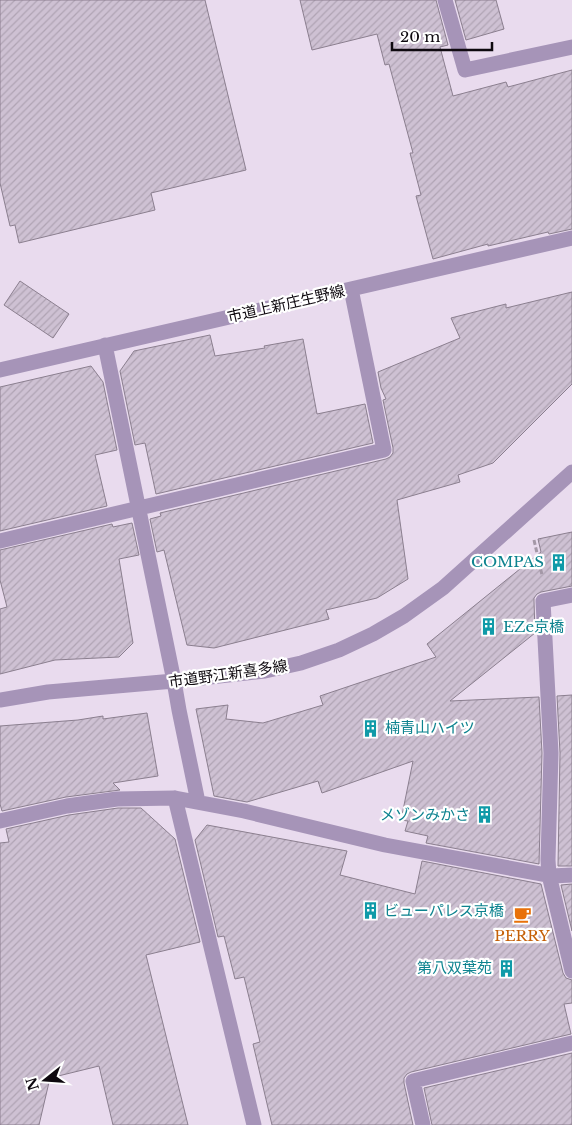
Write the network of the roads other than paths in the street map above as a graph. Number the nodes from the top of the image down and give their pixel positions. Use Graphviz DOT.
graph roads {
  1 [pos="445,0"];
  2 [pos="572,47"];
  3 [pos="572,238"];
  4 [pos="351,289"];
  5 [pos="105,345"];
  6 [pos="0,370"];
  7 [pos="572,472"];
  8 [pos="138,508"];
  9 [pos="0,541"];
  10 [pos="572,594"];
  11 [pos="174,681"];
  12 [pos="0,700"];
  13 [pos="175,798"];
  14 [pos="198,802"];
  15 [pos="0,821"];
  16 [pos="572,875"];
  17 [pos="549,876"];
  18 [pos="572,971"];
  19 [pos="572,1043"];
  20 [pos="254,1125"];
  21 [pos="423,1125"];
  1 -- 2 [label="street"];
  3 -- 4 [label="street, 市道上新庄生野線"];
  4 -- 5 [label="street, 市道上新庄生野線"];
  4 -- 8 [label="street"];
  5 -- 6 [label="street, 市道上新庄生野線"];
  5 -- 8 [label="street"];
  7 -- 11 [label="street, 市道野江新喜多線"];
  8 -- 9 [label="street"];
  8 -- 11 [label="street"];
  10 -- 17 [label="street"];
  11 -- 12 [label="street, 市道野江新喜多線"];
  11 -- 14 [label="street"];
  13 -- 14 [label="street"];
  13 -- 15 [label="street"];
  13 -- 20 [label="street"];
  14 -- 17 [label="street"];
  16 -- 17 [label="street"];
  17 -- 18 [label="street"];
  19 -- 21 [label="street"];
}
